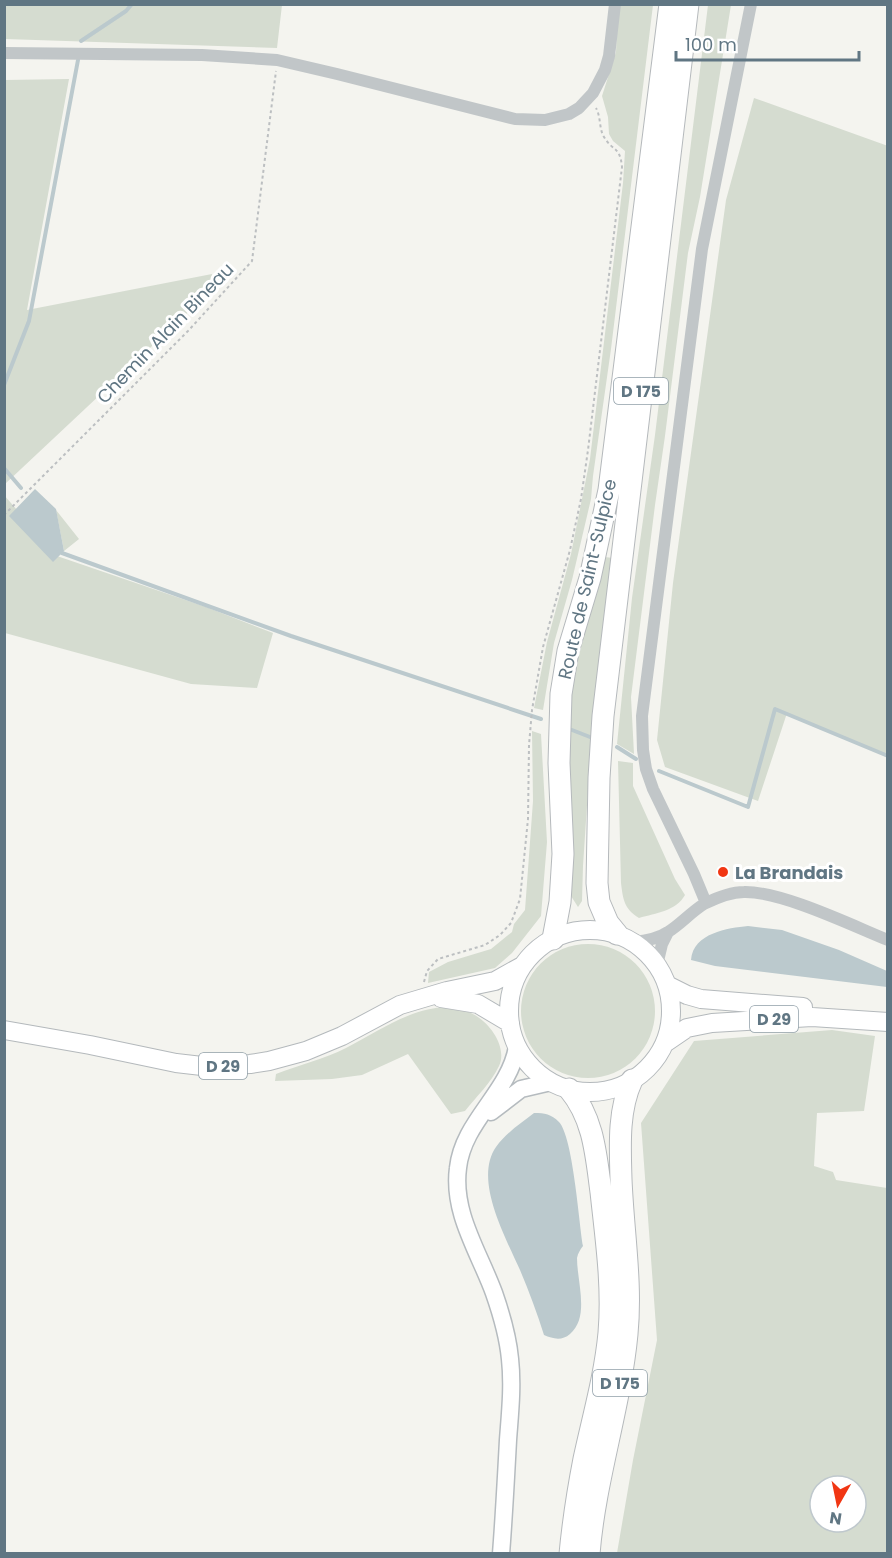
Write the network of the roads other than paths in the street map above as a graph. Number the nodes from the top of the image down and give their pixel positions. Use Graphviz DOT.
graph roads {
  1 [pos="615,4"];
  2 [pos="670,4"];
  3 [pos="688,4"];
  4 [pos="751,4"];
  5 [pos="4,53"];
  6 [pos="706,903"];
  7 [pos="668,933"];
  8 [pos="625,938"];
  9 [pos="553,939"];
  10 [pos="888,940"];
  11 [pos="657,965"];
  12 [pos="522,966"];
  13 [pos="667,985"];
  14 [pos="427,998"];
  15 [pos="888,1022"];
  16 [pos="510,1023"];
  17 [pos="4,1030"];
  18 [pos="665,1043"];
  19 [pos="517,1047"];
  20 [pos="632,1080"];
  21 [pos="560,1085"];
  22 [pos="465,1142"];
  23 [pos="501,1554"];
  24 [pos="570,1554"];
  25 [pos="589,1554"];
  1 -- 5 [label="street"];
  2 -- 9 [label="highway, Route de Saint-Sulpice / D 175"];
  3 -- 8 [label="highway, D 175"];
  4 -- 6 [label="street"];
  6 -- 7 [label="street"];
  6 -- 10 [label="street"];
  7 -- 8 [label="street"];
  7 -- 11 [label="street"];
  8 -- 9 [label="main road"];
  8 -- 11 [label="main road"];
  9 -- 12 [label="main road"];
  11 -- 13 [label="main road"];
  12 -- 14 [label="main road, D 29"];
  12 -- 16 [label="main road"];
  13 -- 15 [label="main road, D 29"];
  13 -- 18 [label="main road"];
  14 -- 16 [label="main road, D 29"];
  14 -- 17 [label="main road, D 29"];
  15 -- 18 [label="main road, D 29"];
  16 -- 19 [label="main road"];
  18 -- 20 [label="main road"];
  19 -- 21 [label="main road"];
  19 -- 22 [label="street"];
  20 -- 21 [label="main road"];
  20 -- 25 [label="highway, D 175"];
  21 -- 22 [label="street"];
  21 -- 24 [label="highway, D 175"];
  22 -- 23 [label="street"];
}
